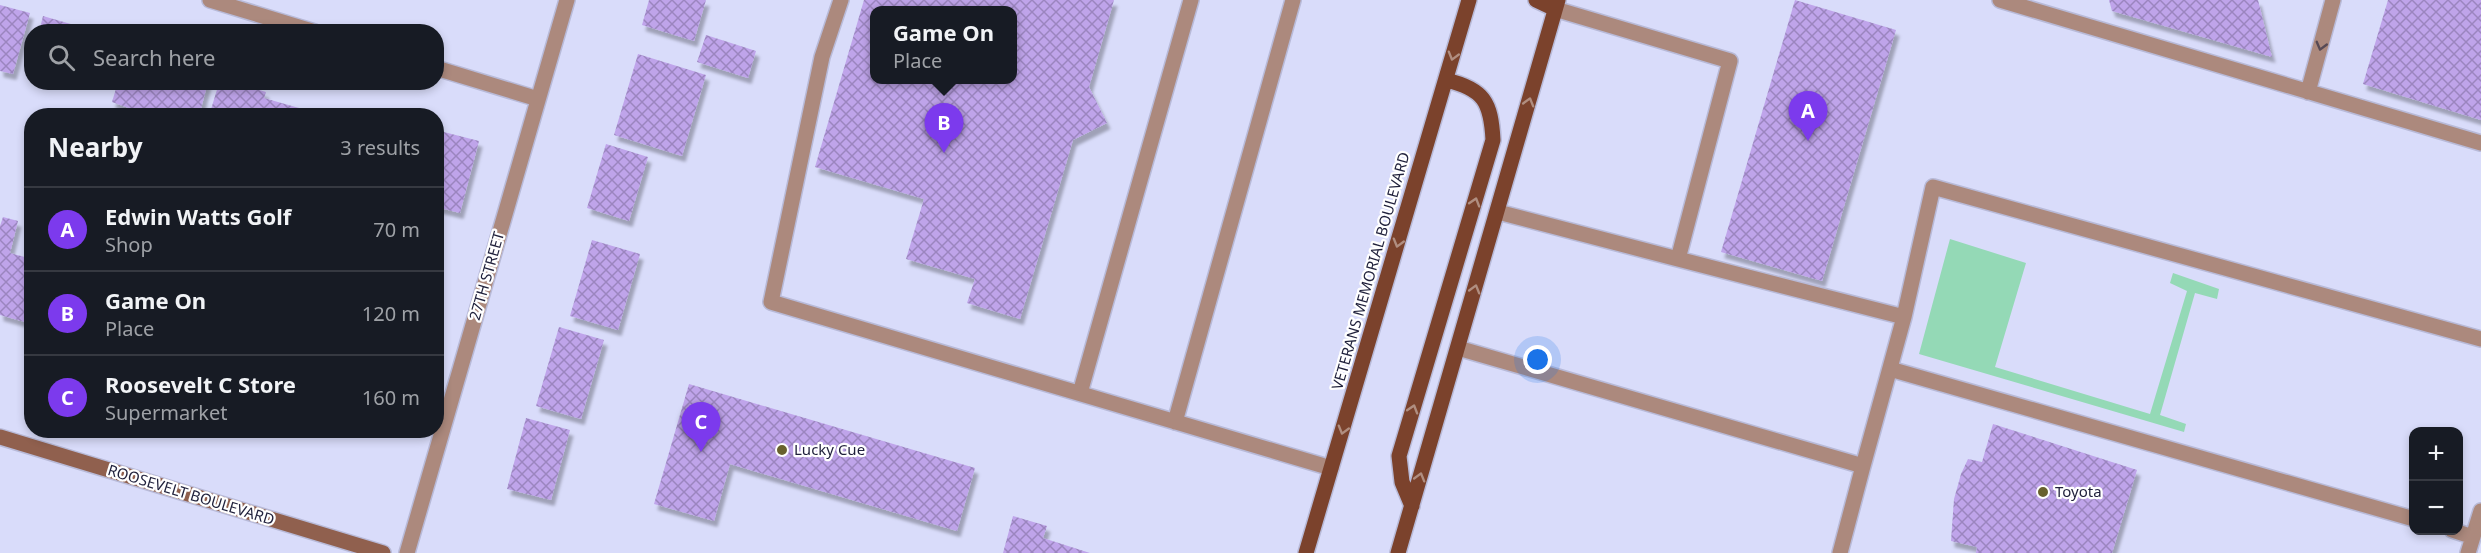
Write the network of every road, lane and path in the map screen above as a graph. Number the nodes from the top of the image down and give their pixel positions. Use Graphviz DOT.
graph roads {
  1 [pos="210,0"];
  2 [pos="567,0"];
  3 [pos="841,0"];
  4 [pos="1191,0"];
  5 [pos="1293,0"];
  6 [pos="1469,0"];
  7 [pos="1536,0"];
  8 [pos="2334,0"];
  9 [pos="2004,1"];
  10 [pos="1556,5"];
  11 [pos="289,24"];
  12 [pos="444,70"];
  13 [pos="1446,80"];
  14 [pos="2308,92"];
  15 [pos="538,99"];
  16 [pos="2481,143"];
  17 [pos="1498,212"];
  18 [pos="1678,260"];
  19 [pos="1904,317"];
  20 [pos="2481,339"];
  21 [pos="1458,348"];
  22 [pos="1890,369"];
  23 [pos="1080,393"];
  24 [pos="1175,422"];
  25 [pos="444,425"];
  26 [pos="0,437"];
  27 [pos="440,438"];
  28 [pos="1863,466"];
  29 [pos="1331,468"];
  30 [pos="1412,506"];
  31 [pos="2481,511"];
  32 [pos="2409,518"];
  33 [pos="2463,534"];
  34 [pos="2473,537"];
  35 [pos="382,553"];
  36 [pos="407,553"];
  37 [pos="1306,553"];
  38 [pos="1398,553"];
  39 [pos="1840,553"];
  40 [pos="2468,553"];
  1 -- 11 [label="street"];
  2 -- 15 [label="street, 27TH STREET"];
  3 -- 23 [label="street"];
  4 -- 23 [label="street"];
  5 -- 24 [label="street"];
  6 -- 13 [label="main road, VETERANS MEMORIAL BOULEVARD, one-way"];
  7 -- 10 [label="main road"];
  8 -- 14 [label="street, one-way"];
  9 -- 14 [label="street"];
  17 -- 10 [label="main road, one-way"];
  10 -- 18 [label="street"];
  12 -- 15 [label="street"];
  13 -- 29 [label="main road, VETERANS MEMORIAL BOULEVARD, one-way"];
  30 -- 13 [label="main road, one-way"];
  14 -- 16 [label="street"];
  15 -- 25 [label="street, 27TH STREET"];
  17 -- 18 [label="street"];
  21 -- 17 [label="main road, one-way"];
  18 -- 19 [label="street"];
  19 -- 20 [label="street"];
  19 -- 22 [label="street"];
  21 -- 28 [label="street"];
  30 -- 21 [label="main road, one-way"];
  22 -- 28 [label="street"];
  22 -- 32 [label="street"];
  23 -- 24 [label="street"];
  24 -- 29 [label="street"];
  26 -- 35 [label="street, ROOSEVELT BOULEVARD"];
  27 -- 36 [label="street, 27TH STREET"];
  28 -- 39 [label="street"];
  29 -- 37 [label="main road, VETERANS MEMORIAL BOULEVARD"];
  30 -- 38 [label="main road"];
  31 -- 34 [label="street"];
  33 -- 34 [label="street"];
  34 -- 40 [label="street"];
}
